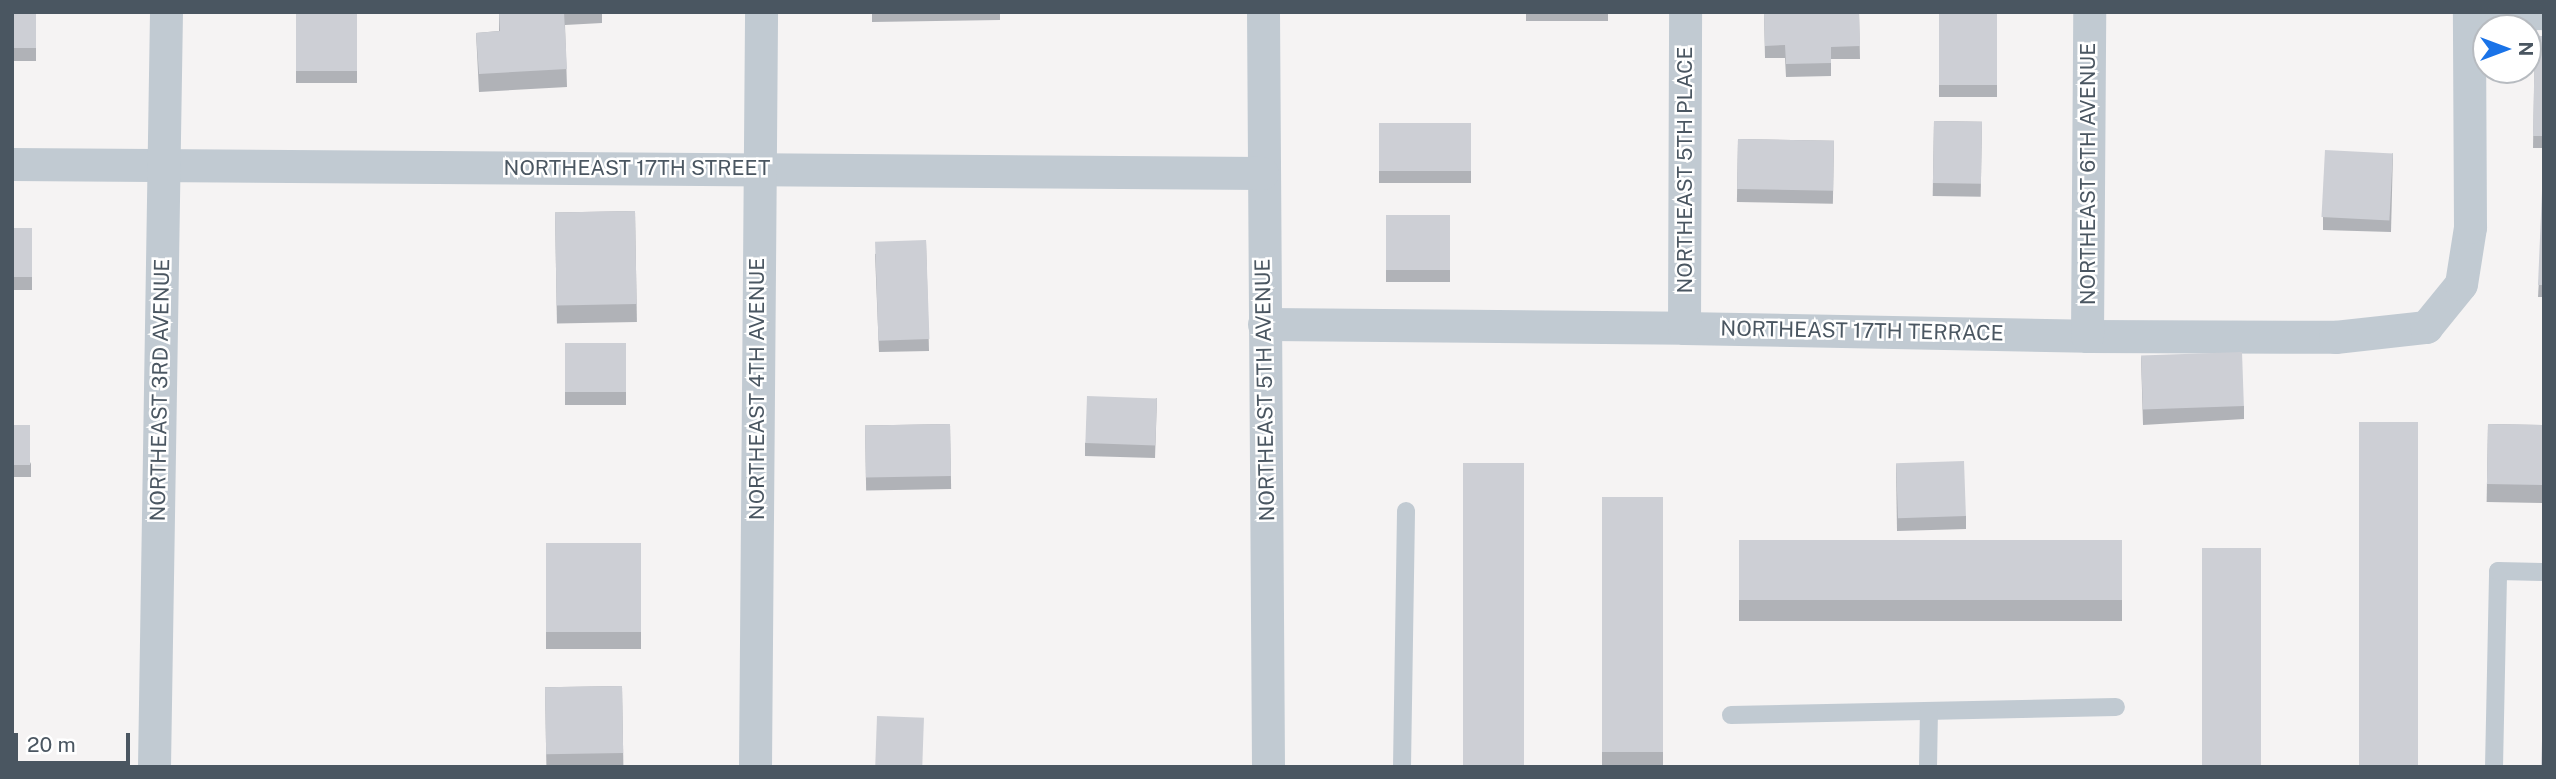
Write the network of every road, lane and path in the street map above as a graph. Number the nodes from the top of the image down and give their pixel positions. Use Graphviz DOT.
graph roads {
  1 [pos="166,12"];
  2 [pos="761,12"];
  3 [pos="1263,12"];
  4 [pos="1685,12"];
  5 [pos="2089,12"];
  6 [pos="2544,13"];
  7 [pos="2469,14"];
  8 [pos="12,164"];
  9 [pos="164,164"];
  10 [pos="758,169"];
  11 [pos="1262,173"];
  12 [pos="1264,324"];
  13 [pos="1684,328"];
  14 [pos="2087,336"];
  15 [pos="1406,511"];
  16 [pos="2544,572"];
  17 [pos="2116,708"];
  18 [pos="1929,711"];
  19 [pos="1731,715"];
  20 [pos="154,767"];
  21 [pos="755,767"];
  22 [pos="1268,767"];
  23 [pos="1402,767"];
  24 [pos="1928,767"];
  25 [pos="2494,767"];
  1 -- 9 [label="street, NORTHEAST 3RD AVENUE"];
  2 -- 10 [label="street, NORTHEAST 4TH AVENUE"];
  3 -- 11 [label="street, NORTHEAST 5TH AVENUE"];
  4 -- 13 [label="street, NORTHEAST 5TH PLACE"];
  5 -- 14 [label="street, NORTHEAST 6TH AVENUE"];
  6 -- 7 [label="street"];
  7 -- 14 [label="street, NORTHEAST 17TH TERRACE"];
  8 -- 9 [label="street, NORTHEAST 17TH STREET"];
  9 -- 10 [label="street, NORTHEAST 17TH STREET"];
  9 -- 20 [label="street, NORTHEAST 3RD AVENUE"];
  10 -- 11 [label="street, NORTHEAST 17TH STREET"];
  10 -- 21 [label="street, NORTHEAST 4TH AVENUE"];
  11 -- 12 [label="street, NORTHEAST 5TH AVENUE"];
  12 -- 13 [label="street, NORTHEAST 17TH TERRACE"];
  12 -- 22 [label="street, NORTHEAST 5TH AVENUE"];
  13 -- 14 [label="street, NORTHEAST 17TH TERRACE"];
  15 -- 23 [label="lane"];
  16 -- 25 [label="lane"];
  17 -- 18 [label="lane"];
  18 -- 19 [label="lane"];
  18 -- 24 [label="lane"];
}
